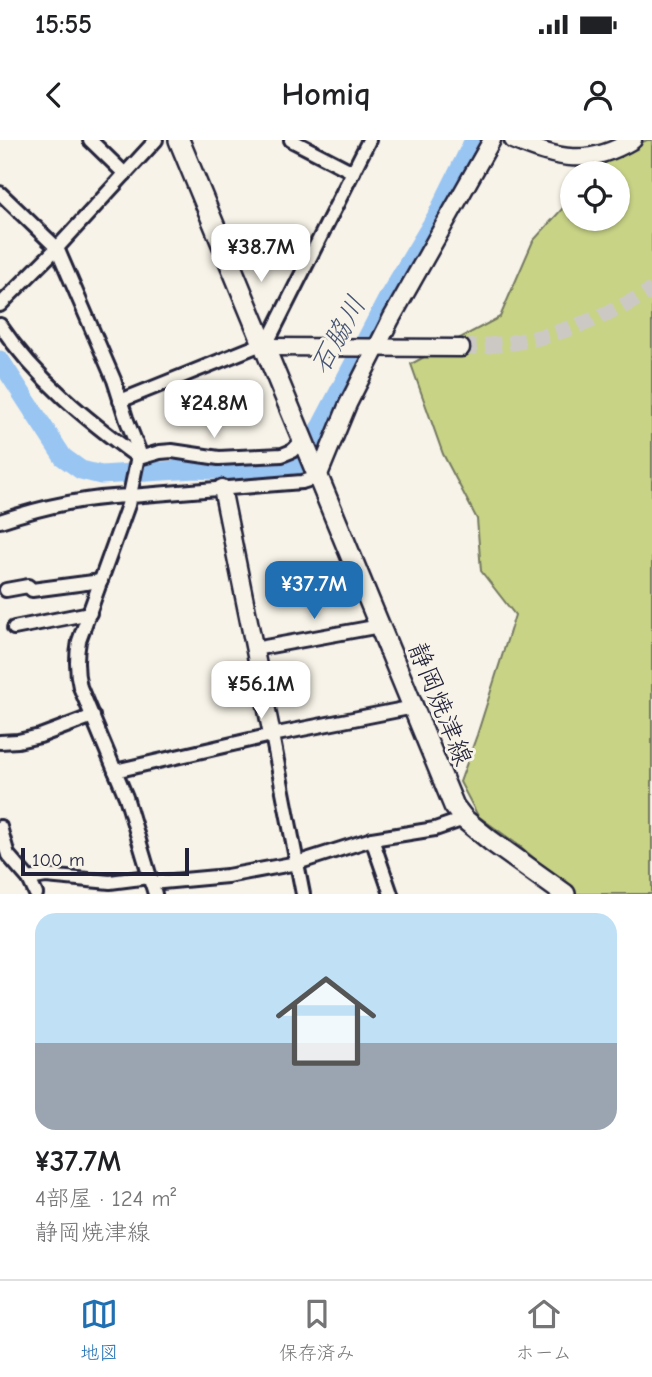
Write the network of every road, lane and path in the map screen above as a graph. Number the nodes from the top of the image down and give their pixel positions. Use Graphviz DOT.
graph roads {
  1 [pos="90,140"];
  2 [pos="156,140"];
  3 [pos="179,140"];
  4 [pos="291,140"];
  5 [pos="369,140"];
  6 [pos="492,140"];
  7 [pos="513,140"];
  8 [pos="633,140"];
  9 [pos="354,172"];
  10 [pos="125,174"];
  11 [pos="0,193"];
  12 [pos="57,248"];
  13 [pos="0,305"];
  14 [pos="0,325"];
  15 [pos="264,345"];
  16 [pos="374,347"];
  17 [pos="461,348"];
  18 [pos="120,401"];
  19 [pos="303,442"];
  20 [pos="139,458"];
  21 [pos="315,471"];
  22 [pos="222,488"];
  23 [pos="131,496"];
  24 [pos="0,521"];
  25 [pos="101,580"];
  26 [pos="5,590"];
  27 [pos="90,613"];
  28 [pos="380,626"];
  29 [pos="13,628"];
  30 [pos="254,649"];
  31 [pos="414,707"];
  32 [pos="93,716"];
  33 [pos="272,736"];
  34 [pos="0,741"];
  35 [pos="116,771"];
  36 [pos="464,819"];
  37 [pos="0,827"];
  38 [pos="372,839"];
  39 [pos="297,863"];
  40 [pos="29,879"];
  41 [pos="152,885"];
  42 [pos="36,894"];
  43 [pos="303,894"];
  44 [pos="391,894"];
  45 [pos="565,894"];
  1 -- 10 [label="street"];
  2 -- 10 [label="street"];
  3 -- 15 [label="main road, 静岡焼津線"];
  4 -- 9 [label="street"];
  5 -- 9 [label="street"];
  6 -- 16 [label="street"];
  7 -- 8 [label="street"];
  9 -- 15 [label="street"];
  10 -- 12 [label="street"];
  11 -- 12 [label="street"];
  12 -- 13 [label="street"];
  12 -- 18 [label="street"];
  14 -- 20 [label="street"];
  15 -- 16 [label="street"];
  15 -- 18 [label="street"];
  15 -- 19 [label="main road, 静岡焼津線"];
  16 -- 17 [label="street"];
  16 -- 21 [label="street"];
  18 -- 20 [label="street"];
  19 -- 20 [label="street"];
  19 -- 21 [label="main road, 静岡焼津線"];
  20 -- 23 [label="street"];
  21 -- 22 [label="street"];
  21 -- 28 [label="main road, 静岡焼津線"];
  22 -- 23 [label="street"];
  22 -- 30 [label="street"];
  23 -- 24 [label="street"];
  23 -- 25 [label="street"];
  25 -- 26 [label="street"];
  25 -- 27 [label="street"];
  27 -- 29 [label="street"];
  27 -- 32 [label="street"];
  28 -- 30 [label="street"];
  28 -- 31 [label="main road, 静岡焼津線"];
  30 -- 33 [label="street"];
  31 -- 33 [label="street"];
  31 -- 36 [label="main road, 静岡焼津線"];
  32 -- 34 [label="street"];
  32 -- 35 [label="street"];
  33 -- 35 [label="street"];
  33 -- 39 [label="street"];
  35 -- 41 [label="street"];
  36 -- 38 [label="street"];
  36 -- 45 [label="main road, 静岡焼津線"];
  37 -- 40 [label="street"];
  38 -- 39 [label="street"];
  38 -- 44 [label="street"];
  39 -- 41 [label="street"];
  39 -- 43 [label="street"];
  40 -- 41 [label="street"];
  40 -- 42 [label="street"];
}
